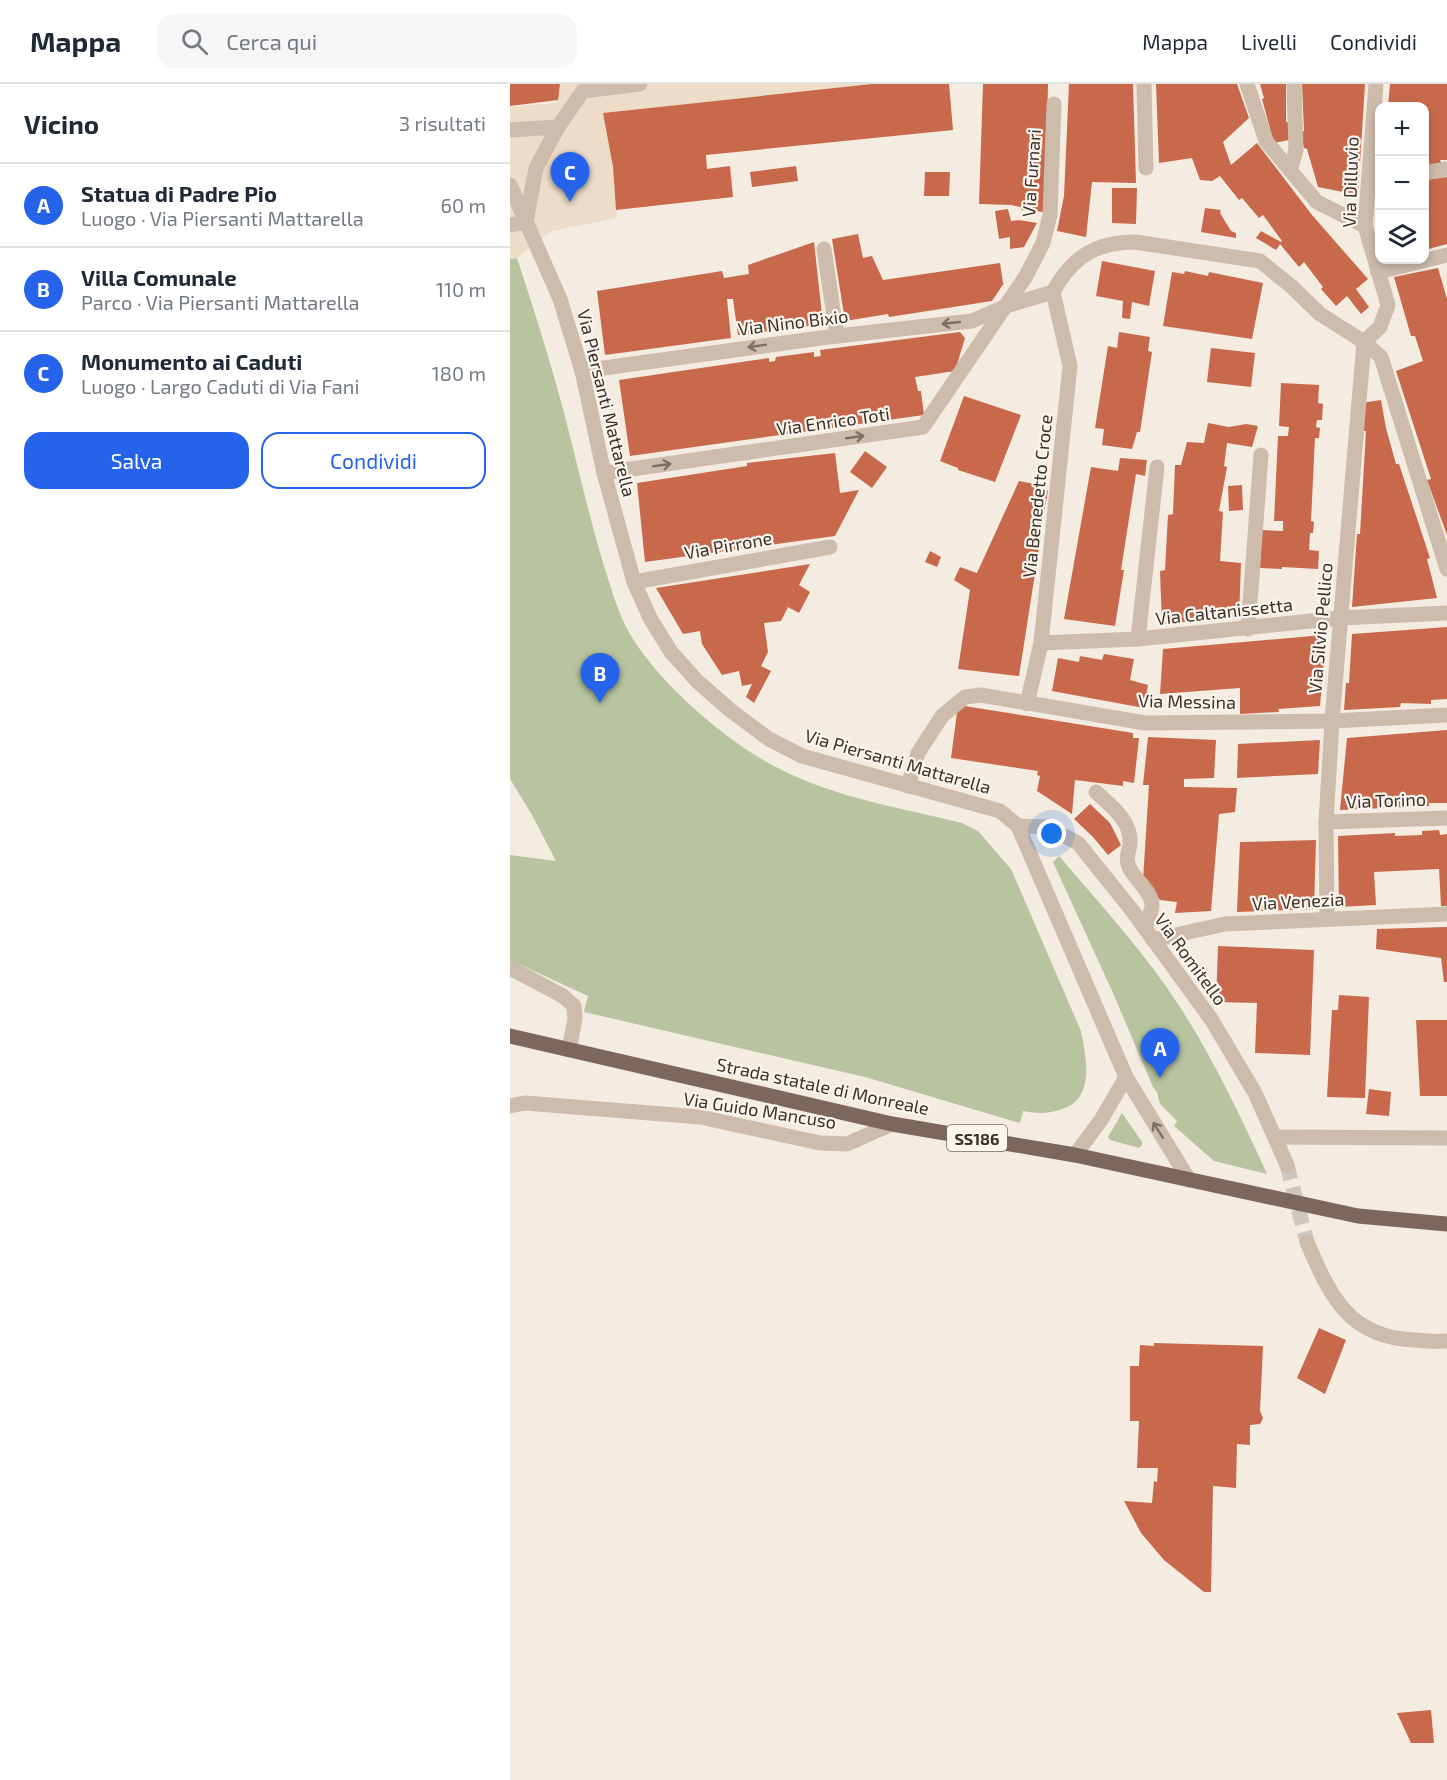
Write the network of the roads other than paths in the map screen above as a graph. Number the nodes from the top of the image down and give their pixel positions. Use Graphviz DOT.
graph roads {
  1 [pos="640,84"];
  2 [pos="1144,84"];
  3 [pos="1247,84"];
  4 [pos="1294,84"];
  5 [pos="1376,84"];
  6 [pos="1054,104"];
  7 [pos="558,127"];
  8 [pos="510,130"];
  9 [pos="1146,168"];
  10 [pos="1447,169"];
  11 [pos="1290,170"];
  12 [pos="1429,172"];
  13 [pos="1374,182"];
  14 [pos="510,185"];
  15 [pos="526,222"];
  16 [pos="510,225"];
  17 [pos="1365,226"];
  18 [pos="824,249"];
  19 [pos="1446,259"];
  20 [pos="1378,272"];
  21 [pos="1053,292"];
  22 [pos="1006,306"];
  23 [pos="837,336"];
  24 [pos="1364,342"];
  25 [pos="582,371"];
  26 [pos="1261,455"];
  27 [pos="1157,467"];
  28 [pos="604,473"];
  29 [pos="830,547"];
  30 [pos="1447,569"];
  31 [pos="634,582"];
  32 [pos="1447,613"];
  33 [pos="1340,618"];
  34 [pos="1248,628"];
  35 [pos="1138,639"];
  36 [pos="1041,643"];
  37 [pos="1027,704"];
  38 [pos="1447,715"];
  39 [pos="1332,721"];
  40 [pos="908,786"];
  41 [pos="1096,792"];
  42 [pos="1447,818"];
  43 [pos="1326,822"];
  44 [pos="1018,826"];
  45 [pos="1447,914"];
  46 [pos="1327,918"];
  47 [pos="1149,934"];
  48 [pos="510,968"];
  49 [pos="510,1036"];
  50 [pos="569,1050"];
  51 [pos="1126,1077"];
  52 [pos="510,1106"];
  53 [pos="892,1124"];
  54 [pos="1276,1137"];
  55 [pos="1447,1138"];
  56 [pos="1075,1155"];
  57 [pos="1287,1165"];
  58 [pos="1189,1179"];
  59 [pos="1447,1224"];
  60 [pos="1306,1242"];
  61 [pos="1447,1341"];
  1 -- 7 [label="street"];
  2 -- 9 [label="street"];
  3 -- 11 [label="street"];
  4 -- 11 [label="street"];
  5 -- 13 [label="street, Via Dilluvio"];
  6 -- 22 [label="street, Via Furnari"];
  7 -- 8 [label="street"];
  7 -- 15 [label="street"];
  10 -- 12 [label="street"];
  11 -- 17 [label="street"];
  13 -- 17 [label="street, Via Dilluvio"];
  14 -- 15 [label="street, Via Piersanti Mattarella"];
  15 -- 16 [label="street"];
  15 -- 25 [label="street, Via Piersanti Mattarella"];
  17 -- 20 [label="street, Via Dilluvio"];
  18 -- 23 [label="street"];
  19 -- 20 [label="street"];
  20 -- 24 [label="street, Via Dilluvio"];
  21 -- 22 [label="street, Via Nino Bixio"];
  21 -- 24 [label="street"];
  21 -- 36 [label="street, Via Benedetto Croce"];
  22 -- 23 [label="street, Via Nino Bixio, one-way"];
  28 -- 22 [label="street, Via Enrico Toti, one-way"];
  23 -- 25 [label="street, Via Nino Bixio, one-way"];
  24 -- 30 [label="street"];
  24 -- 33 [label="street, Via Silvio Pellico"];
  25 -- 28 [label="street, Via Piersanti Mattarella"];
  26 -- 34 [label="street"];
  27 -- 35 [label="street"];
  28 -- 31 [label="street, Via Piersanti Mattarella"];
  29 -- 31 [label="street, Via Pirrone"];
  31 -- 40 [label="street, Via Piersanti Mattarella"];
  32 -- 33 [label="street, Via Caltanissetta"];
  33 -- 34 [label="street, Via Caltanissetta"];
  33 -- 39 [label="street, Via Silvio Pellico"];
  34 -- 35 [label="street, Via Caltanissetta"];
  35 -- 36 [label="street, Via Caltanissetta"];
  36 -- 37 [label="street, Via Benedetto Croce"];
  37 -- 39 [label="street, Via Messina"];
  37 -- 40 [label="street, Via Messina"];
  38 -- 39 [label="street, Via Messina"];
  39 -- 43 [label="street, Via Silvio Pellico"];
  40 -- 44 [label="street, Via Piersanti Mattarella"];
  41 -- 47 [label="street"];
  42 -- 43 [label="street, Via Torino"];
  43 -- 46 [label="street, Via Silvio Pellico"];
  44 -- 47 [label="street, Via Romitello"];
  44 -- 51 [label="street"];
  45 -- 46 [label="street, Via Venezia"];
  46 -- 47 [label="street, Via Venezia"];
  47 -- 54 [label="street, Via Romitello"];
  48 -- 50 [label="street"];
  49 -- 50 [label="main road, Strada statale di Monreale / SS186"];
  50 -- 53 [label="main road, Strada statale di Monreale / SS186"];
  51 -- 56 [label="street"];
  58 -- 51 [label="street, one-way"];
  52 -- 53 [label="street, Via Guido Mancuso"];
  53 -- 56 [label="main road, Strada statale di Monreale / SS186"];
  54 -- 55 [label="street"];
  54 -- 57 [label="street, Via Romitello"];
  56 -- 58 [label="main road, Strada statale di Monreale / SS186"];
  58 -- 59 [label="main road, Strada statale di Monreale / SS186"];
  60 -- 61 [label="street"];
}
